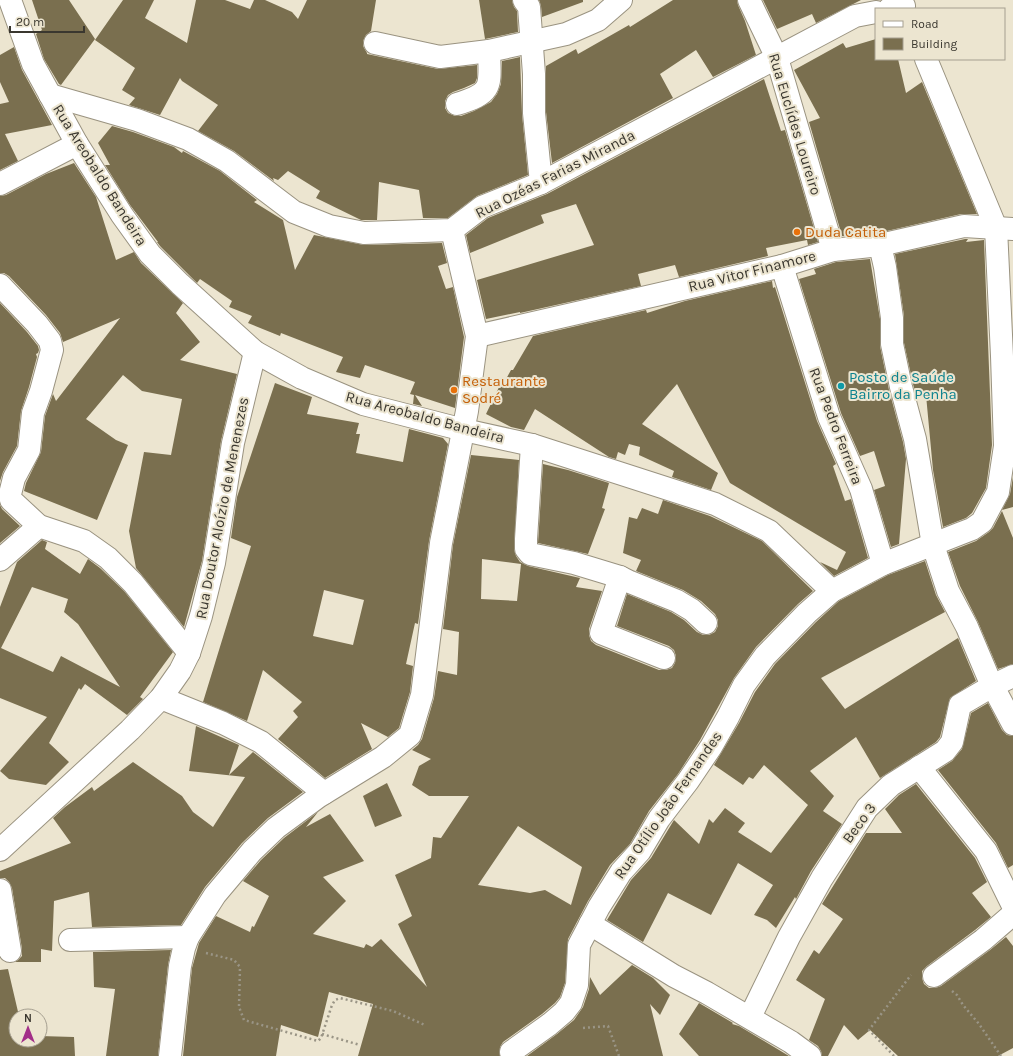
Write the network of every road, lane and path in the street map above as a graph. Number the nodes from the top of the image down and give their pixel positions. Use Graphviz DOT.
graph roads {
  1 [pos="10,0"];
  2 [pos="524,0"];
  3 [pos="621,0"];
  4 [pos="749,0"];
  5 [pos="875,12"];
  6 [pos="532,41"];
  7 [pos="375,43"];
  8 [pos="489,51"];
  9 [pos="777,58"];
  10 [pos="926,60"];
  11 [pos="50,95"];
  12 [pos="457,104"];
  13 [pos="77,144"];
  14 [pos="541,183"];
  15 [pos="0,184"];
  16 [pos="1004,228"];
  17 [pos="452,230"];
  18 [pos="880,245"];
  19 [pos="833,250"];
  20 [pos="782,266"];
  21 [pos="0,284"];
  22 [pos="485,334"];
  23 [pos="255,352"];
  24 [pos="464,430"];
  25 [pos="532,445"];
  26 [pos="38,526"];
  27 [pos="933,545"];
  28 [pos="0,560"];
  29 [pos="883,564"];
  30 [pos="620,577"];
  31 [pos="832,591"];
  32 [pos="706,623"];
  33 [pos="189,653"];
  34 [pos="664,658"];
  35 [pos="1013,676"];
  36 [pos="994,685"];
  37 [pos="161,698"];
  38 [pos="1013,724"];
  39 [pos="919,767"];
  40 [pos="324,793"];
  41 [pos="0,850"];
  42 [pos="0,890"];
  43 [pos="1013,906"];
  44 [pos="1013,914"];
  45 [pos="590,924"];
  46 [pos="70,940"];
  47 [pos="186,942"];
  48 [pos="10,951"];
  49 [pos="934,976"];
  50 [pos="564,1012"];
  51 [pos="750,1017"];
  52 [pos="425,1025"];
  53 [pos="322,1034"];
  54 [pos="360,1045"];
  55 [pos="511,1052"];
  56 [pos="170,1056"];
  57 [pos="619,1056"];
  58 [pos="810,1056"];
  59 [pos="894,1056"];
  60 [pos="1001,1056"];
  1 -- 11 [label="street, Rua Areobaldo Bandeira"];
  2 -- 6 [label="street"];
  3 -- 6 [label="street"];
  4 -- 9 [label="street, Rua Euclídes Loureiro"];
  5 -- 9 [label="street, Rua Ozéas Farias Miranda"];
  6 -- 8 [label="street"];
  6 -- 14 [label="street"];
  7 -- 8 [label="street"];
  8 -- 12 [label="street"];
  9 -- 14 [label="street, Rua Ozéas Farias Miranda"];
  9 -- 19 [label="street, Rua Euclídes Loureiro"];
  10 -- 16 [label="street, Rua Otílio João Fernandes"];
  11 -- 13 [label="street, Rua Areobaldo Bandeira"];
  11 -- 17 [label="street"];
  13 -- 15 [label="street"];
  13 -- 23 [label="street, Rua Areobaldo Bandeira"];
  14 -- 17 [label="street, Rua Ozéas Farias Miranda"];
  16 -- 18 [label="street, Rua Vitor Finamore"];
  16 -- 27 [label="street, Rua Otílio João Fernandes"];
  17 -- 22 [label="street"];
  18 -- 19 [label="street, Rua Vitor Finamore"];
  18 -- 27 [label="street"];
  19 -- 20 [label="street, Rua Vitor Finamore"];
  20 -- 22 [label="street, Rua Vitor Finamore"];
  20 -- 29 [label="street, Rua Pedro Ferreira"];
  21 -- 26 [label="street"];
  22 -- 24 [label="street"];
  23 -- 24 [label="street, Rua Areobaldo Bandeira"];
  23 -- 33 [label="street, Rua Doutor Aloízio de Menenezes"];
  24 -- 25 [label="street, Rua Areobaldo Bandeira"];
  24 -- 40 [label="street"];
  25 -- 30 [label="street"];
  25 -- 31 [label="street, Rua Areobaldo Bandeira"];
  26 -- 28 [label="street"];
  26 -- 33 [label="street"];
  27 -- 29 [label="street, Rua Otílio João Fernandes"];
  27 -- 36 [label="street"];
  29 -- 31 [label="street, Rua Otílio João Fernandes"];
  30 -- 32 [label="street"];
  30 -- 34 [label="street"];
  31 -- 45 [label="street, Rua Otílio João Fernandes"];
  33 -- 37 [label="street, Rua Doutor Aloízio de Menenezes"];
  35 -- 36 [label="street, Beco 3"];
  36 -- 38 [label="street"];
  36 -- 39 [label="street, Beco 3"];
  37 -- 40 [label="street"];
  37 -- 41 [label="street, Rua Doutor Aloízio de Menenezes"];
  39 -- 43 [label="street"];
  39 -- 51 [label="street, Beco 3"];
  40 -- 47 [label="street"];
  42 -- 48 [label="street"];
  44 -- 49 [label="street"];
  45 -- 50 [label="street, Rua Otílio João Fernandes"];
  45 -- 51 [label="street"];
  46 -- 47 [label="street"];
  47 -- 53 [label="path"];
  47 -- 56 [label="street"];
  49 -- 59 [label="path"];
  49 -- 60 [label="path"];
  50 -- 55 [label="street, Rua Otílio João Fernandes"];
  50 -- 57 [label="path"];
  51 -- 58 [label="street"];
  52 -- 53 [label="path"];
  53 -- 54 [label="path"];
}
